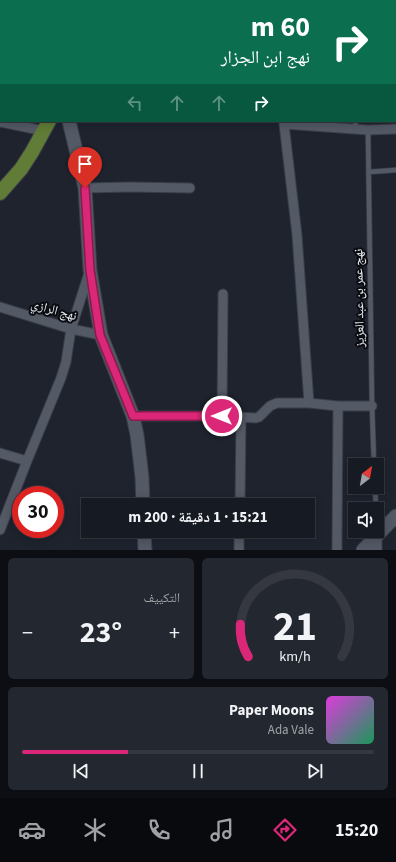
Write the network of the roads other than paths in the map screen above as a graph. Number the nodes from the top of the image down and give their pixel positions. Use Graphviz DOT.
graph roads {
  1 [pos="0,122"];
  2 [pos="69,122"];
  3 [pos="283,123"];
  4 [pos="355,125"];
  5 [pos="46,126"];
  6 [pos="396,128"];
  7 [pos="368,130"];
  8 [pos="396,170"];
  9 [pos="368,172"];
  10 [pos="85,188"];
  11 [pos="190,188"];
  12 [pos="0,193"];
  13 [pos="90,270"];
  14 [pos="223,294"];
  15 [pos="0,307"];
  16 [pos="71,329"];
  17 [pos="100,335"];
  18 [pos="309,403"];
  19 [pos="338,406"];
  20 [pos="372,406"];
  21 [pos="133,416"];
  22 [pos="222,416"];
  23 [pos="241,418"];
  24 [pos="0,453"];
  25 [pos="374,458"];
  26 [pos="27,461"];
  27 [pos="143,498"];
  28 [pos="240,498"];
  29 [pos="396,516"];
  30 [pos="384,527"];
  31 [pos="0,530"];
  32 [pos="144,538"];
  33 [pos="239,538"];
  34 [pos="374,538"];
  35 [pos="377,538"];
  36 [pos="145,550"];
  37 [pos="239,550"];
  38 [pos="337,550"];
  39 [pos="363,550"];
  40 [pos="377,550"];
  1 -- 5 [label="street"];
  2 -- 10 [label="street"];
  3 -- 4 [label="street"];
  3 -- 18 [label="street"];
  4 -- 7 [label="street"];
  5 -- 12 [label="main road"];
  6 -- 7 [label="street"];
  7 -- 9 [label="lane, نهج عمر بن عبد العزيز"];
  8 -- 9 [label="lane"];
  9 -- 20 [label="lane, نهج عمر بن عبد العزيز"];
  10 -- 11 [label="street"];
  10 -- 13 [label="street"];
  13 -- 16 [label="street"];
  13 -- 17 [label="street"];
  14 -- 22 [label="street"];
  15 -- 16 [label="street, نهج الرازي"];
  16 -- 17 [label="street, نهج الرازي"];
  16 -- 26 [label="street"];
  17 -- 21 [label="street"];
  18 -- 19 [label="street"];
  18 -- 23 [label="street"];
  19 -- 20 [label="street"];
  19 -- 38 [label="street"];
  20 -- 25 [label="lane, نهج عمر بن عبد العزيز"];
  21 -- 22 [label="street"];
  21 -- 27 [label="street"];
  22 -- 23 [label="street"];
  23 -- 28 [label="street"];
  24 -- 26 [label="street"];
  26 -- 31 [label="street"];
  29 -- 30 [label="street"];
  32 -- 36 [label="street"];
  33 -- 37 [label="street"];
  34 -- 39 [label="street"];
  35 -- 40 [label="street"];
}
